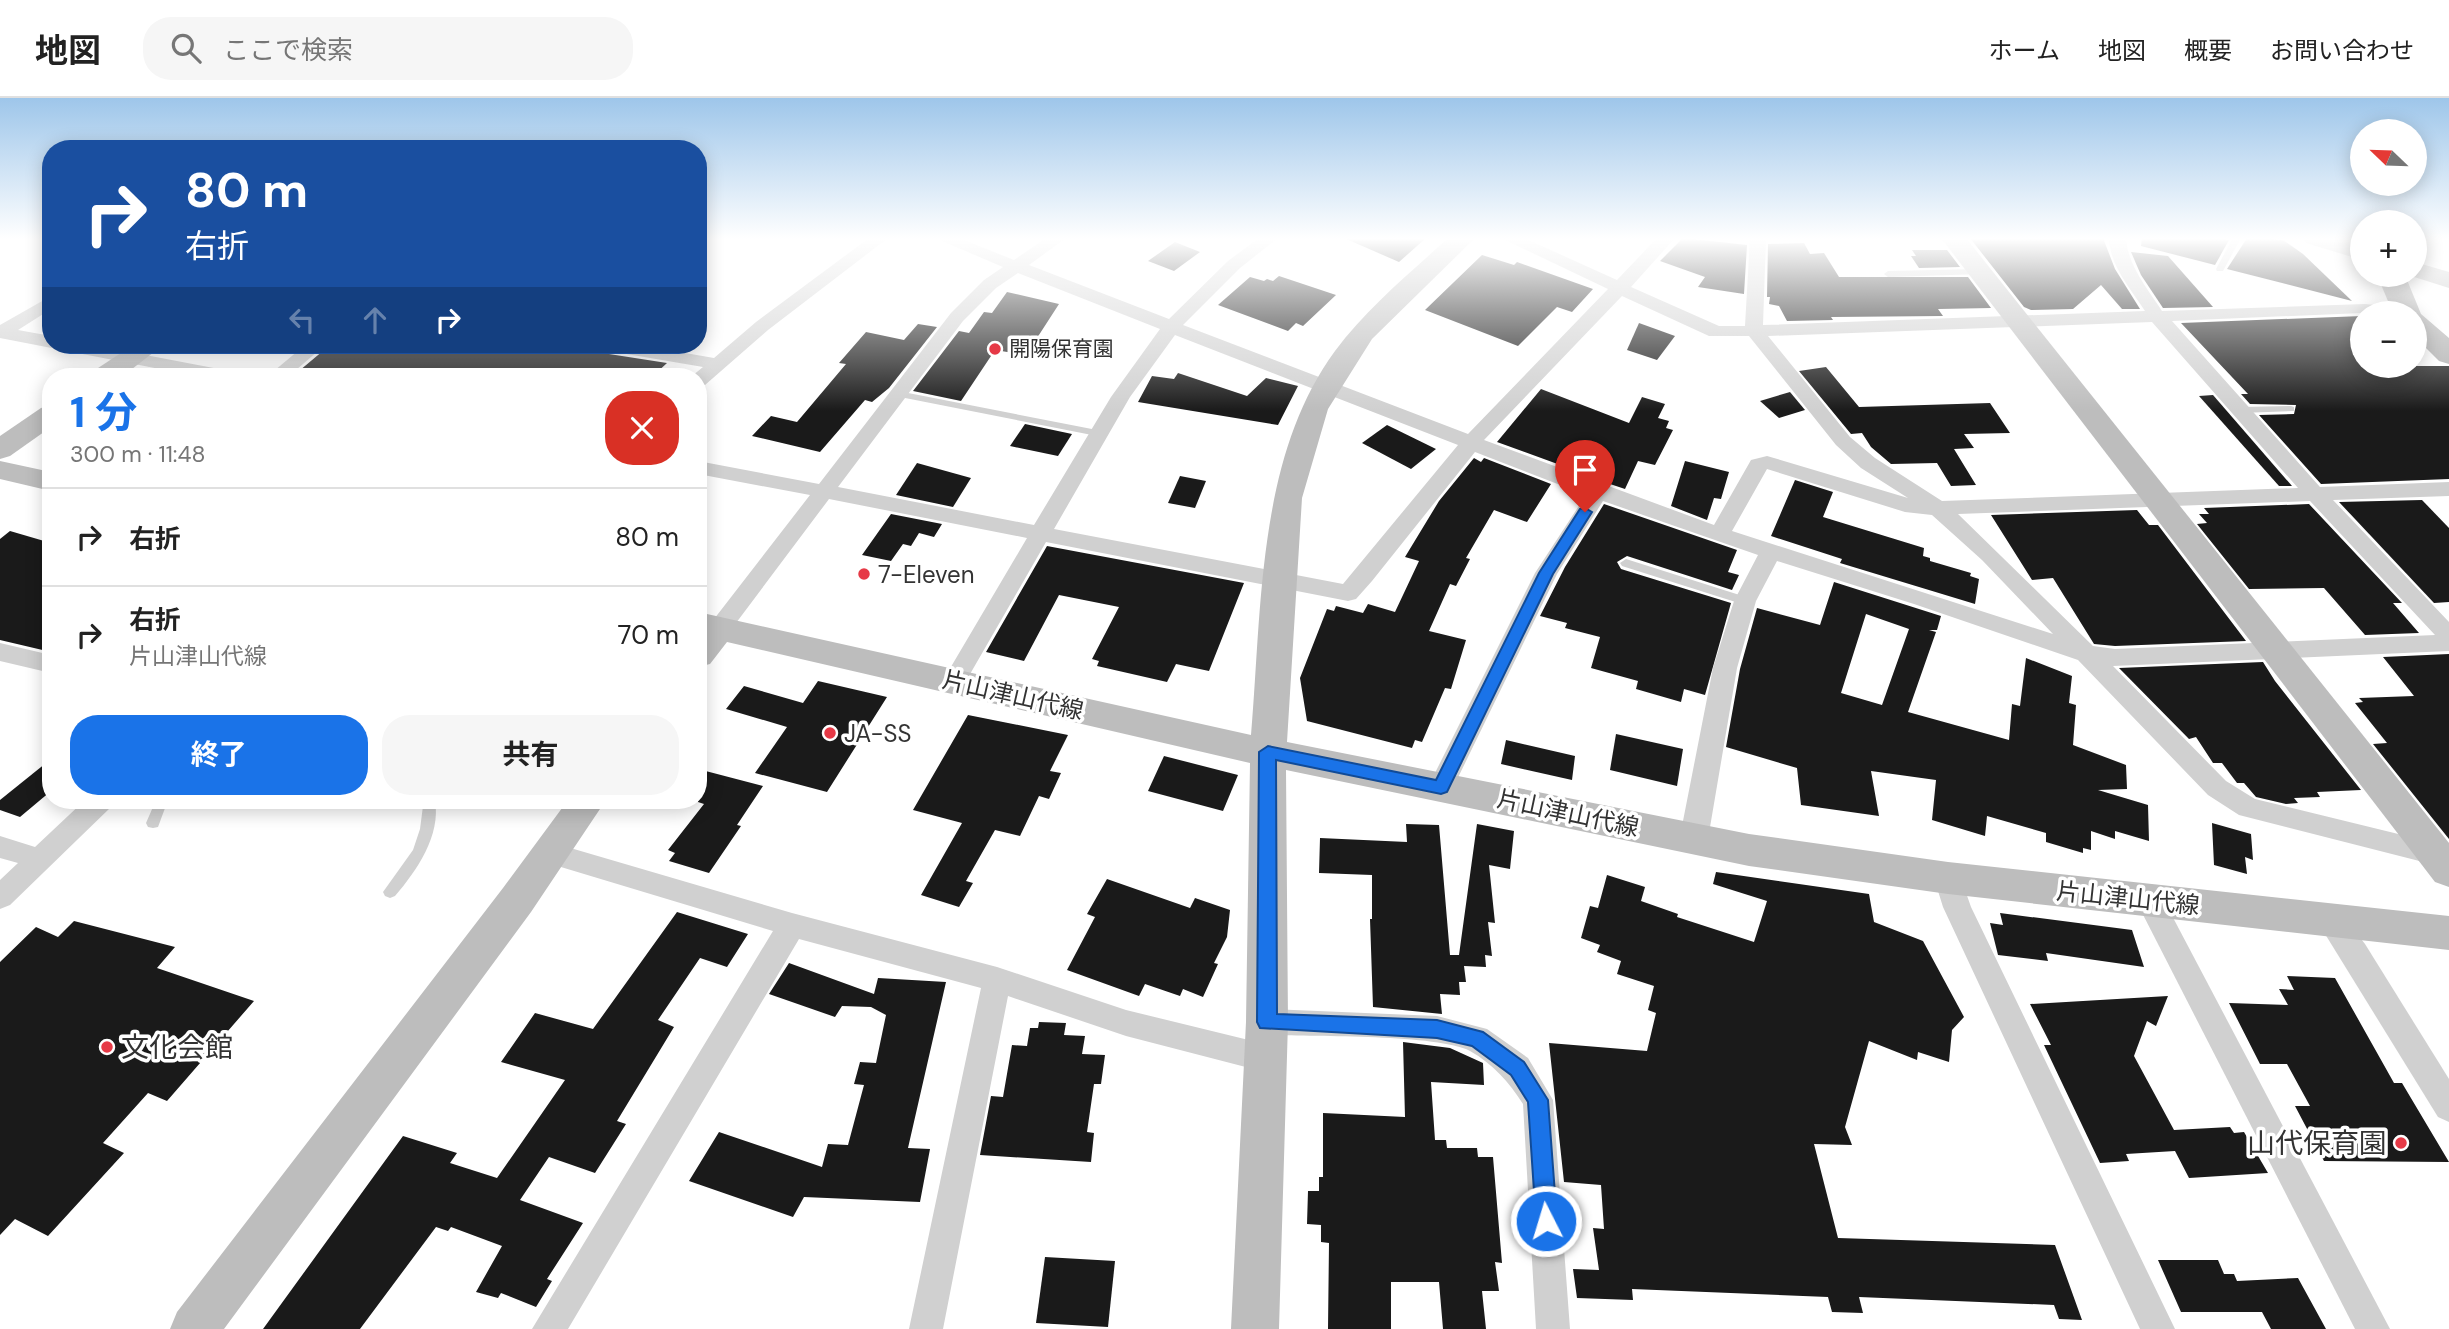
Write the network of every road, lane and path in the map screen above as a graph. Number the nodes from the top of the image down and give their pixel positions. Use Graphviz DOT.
graph roads {
  1 [pos="805,295"];
  2 [pos="979,295"];
  3 [pos="1087,295"];
  4 [pos="1202,295"];
  5 [pos="1403,295"];
  6 [pos="1609,295"];
  7 [pos="1638,295"];
  8 [pos="1756,295"];
  9 [pos="1997,295"];
  10 [pos="2143,295"];
  11 [pos="42,306"];
  12 [pos="2350,310"];
  13 [pos="2157,316"];
  14 [pos="2017,322"];
  15 [pos="1169,327"];
  16 [pos="1754,330"];
  17 [pos="1,332"];
  18 [pos="2427,333"];
  19 [pos="42,340"];
  20 [pos="137,354"];
  21 [pos="147,354"];
  22 [pos="305,354"];
  23 [pos="662,354"];
  24 [pos="2449,355"];
  25 [pos="716,363"];
  26 [pos="117,368"];
  27 [pos="196,368"];
  28 [pos="287,368"];
  29 [pos="707,372"];
  30 [pos="1326,387"];
  31 [pos="898,394"];
  32 [pos="2291,409"];
  33 [pos="2241,410"];
  34 [pos="42,420"];
  35 [pos="1097,433"];
  36 [pos="1471,443"];
  37 [pos="0,450"];
  38 [pos="707,469"];
  39 [pos="0,470"];
  40 [pos="42,480"];
  41 [pos="2449,489"];
  42 [pos="825,490"];
  43 [pos="1598,492"];
  44 [pos="2314,493"];
  45 [pos="2157,499"];
  46 [pos="1938,508"];
  47 [pos="1721,532"];
  48 [pos="1041,533"];
  49 [pos="1771,552"];
  50 [pos="1626,563"];
  51 [pos="1279,579"];
  52 [pos="1745,601"];
  53 [pos="707,634"];
  54 [pos="707,636"];
  55 [pos="2449,636"];
  56 [pos="2449,643"];
  57 [pos="2278,650"];
  58 [pos="0,652"];
  59 [pos="2087,654"];
  60 [pos="42,662"];
  61 [pos="954,682"];
  62 [pos="1268,752"];
  63 [pos="1441,787"];
  64 [pos="93,809"];
  65 [pos="158,809"];
  66 [pos="428,809"];
  67 [pos="580,809"];
  68 [pos="153,823"];
  69 [pos="1695,839"];
  70 [pos="0,847"];
  71 [pos="550,853"];
  72 [pos="40,859"];
  73 [pos="2442,862"];
  74 [pos="1948,878"];
  75 [pos="390,892"];
  76 [pos="0,897"];
  77 [pos="2150,901"];
  78 [pos="2331,921"];
  79 [pos="792,925"];
  80 [pos="2449,933"];
  81 [pos="997,980"];
  82 [pos="1267,1022"];
  83 [pos="1265,1058"];
  84 [pos="2449,1107"];
  85 [pos="194,1329"];
  86 [pos="549,1329"];
  87 [pos="926,1329"];
  88 [pos="1255,1329"];
  89 [pos="1553,1329"];
  90 [pos="2158,1329"];
  91 [pos="2373,1329"];
  1 -- 25 [label="street"];
  2 -- 31 [label="street"];
  3 -- 15 [label="street"];
  4 -- 15 [label="street"];
  5 -- 30 [label="street"];
  6 -- 36 [label="street"];
  7 -- 16 [label="street"];
  8 -- 16 [label="street"];
  9 -- 14 [label="street"];
  10 -- 13 [label="street"];
  11 -- 17 [label="street"];
  12 -- 13 [label="street"];
  13 -- 14 [label="street"];
  13 -- 33 [label="street"];
  14 -- 16 [label="street"];
  14 -- 45 [label="street"];
  15 -- 30 [label="street"];
  15 -- 35 [label="street"];
  16 -- 46 [label="street"];
  17 -- 19 [label="street"];
  18 -- 24 [label="main road"];
  20 -- 26 [label="street"];
  21 -- 27 [label="street"];
  22 -- 28 [label="street"];
  23 -- 25 [label="street"];
  25 -- 29 [label="street"];
  30 -- 36 [label="street"];
  30 -- 51 [label="street"];
  31 -- 35 [label="lane"];
  31 -- 42 [label="street"];
  32 -- 33 [label="lane"];
  33 -- 44 [label="street"];
  34 -- 37 [label="street"];
  35 -- 48 [label="street"];
  36 -- 43 [label="street"];
  36 -- 51 [label="street"];
  38 -- 42 [label="street"];
  39 -- 40 [label="street"];
  41 -- 44 [label="street"];
  42 -- 48 [label="street"];
  42 -- 53 [label="street"];
  43 -- 47 [label="street"];
  43 -- 63 [label="street"];
  44 -- 45 [label="street"];
  44 -- 55 [label="street"];
  45 -- 46 [label="street"];
  45 -- 57 [label="street"];
  46 -- 47 [label="street"];
  46 -- 59 [label="street"];
  47 -- 49 [label="street"];
  48 -- 51 [label="street"];
  48 -- 61 [label="street"];
  49 -- 52 [label="street"];
  49 -- 59 [label="street"];
  50 -- 52 [label="lane"];
  51 -- 62 [label="street"];
  52 -- 69 [label="street"];
  54 -- 61 [label="street, 片山津山代線"];
  56 -- 57 [label="street"];
  57 -- 59 [label="street"];
  57 -- 73 [label="street"];
  58 -- 60 [label="street"];
  59 -- 73 [label="street"];
  61 -- 62 [label="street, 片山津山代線"];
  62 -- 63 [label="street, 片山津山代線"];
  62 -- 82 [label="street"];
  63 -- 69 [label="street, 片山津山代線"];
  64 -- 72 [label="street"];
  65 -- 68 [label="lane"];
  66 -- 75 [label="lane"];
  67 -- 71 [label="street"];
  69 -- 74 [label="street, 片山津山代線"];
  70 -- 72 [label="street"];
  71 -- 79 [label="street"];
  71 -- 85 [label="street"];
  72 -- 76 [label="street"];
  74 -- 77 [label="street, 片山津山代線"];
  74 -- 90 [label="street"];
  77 -- 78 [label="street, 片山津山代線"];
  77 -- 91 [label="street"];
  78 -- 80 [label="street, 片山津山代線"];
  78 -- 84 [label="street"];
  79 -- 81 [label="street"];
  79 -- 86 [label="street"];
  81 -- 83 [label="street"];
  81 -- 87 [label="street"];
  82 -- 83 [label="street"];
  82 -- 89 [label="street"];
  83 -- 88 [label="street"];
}
